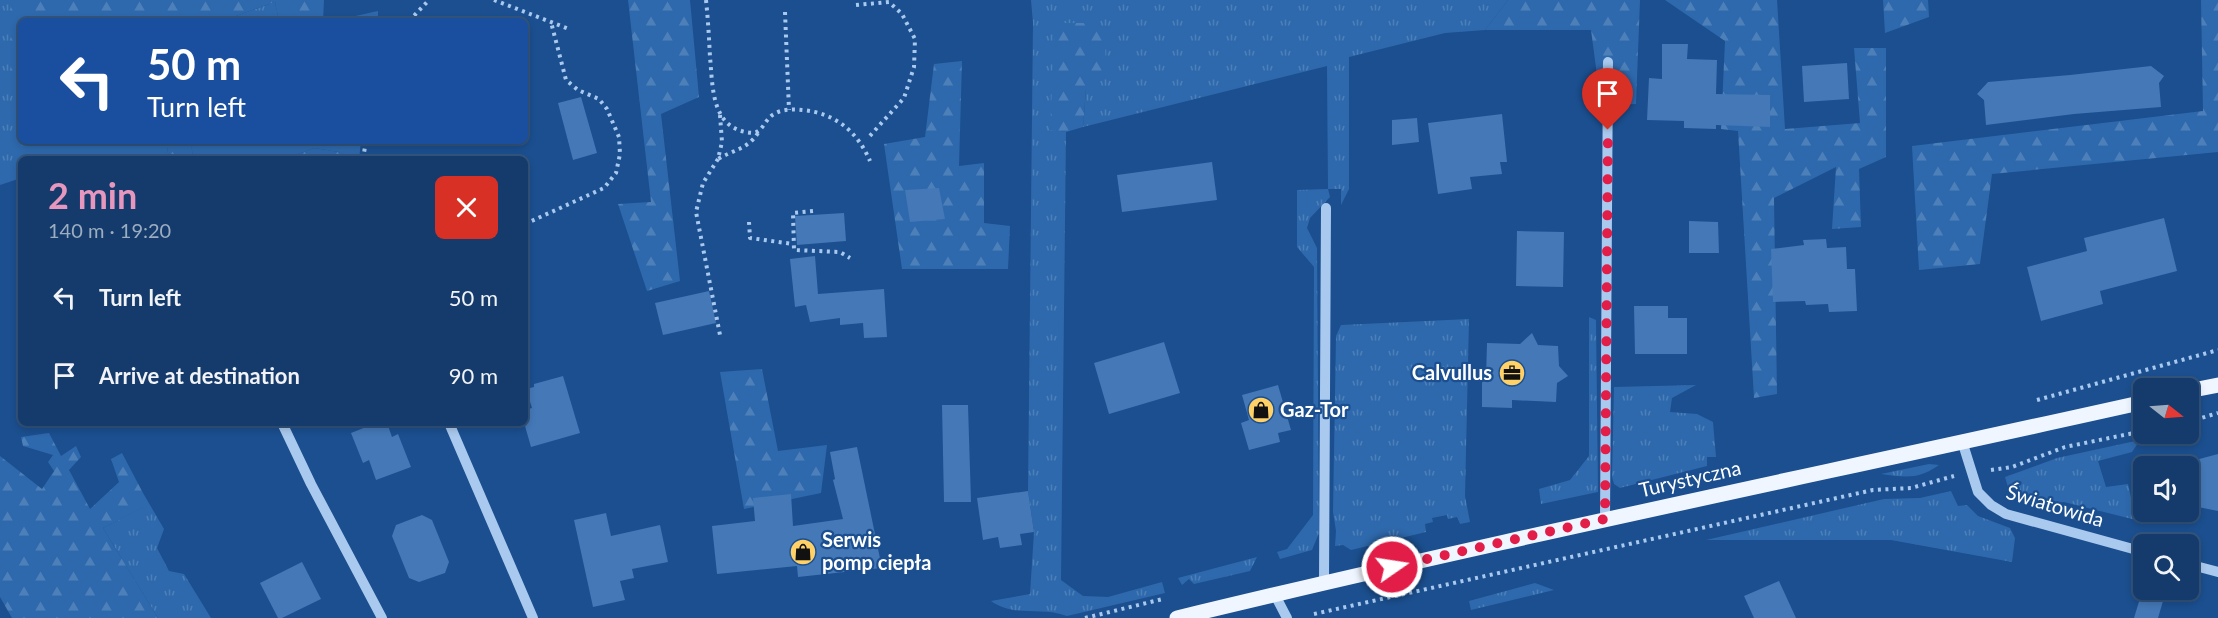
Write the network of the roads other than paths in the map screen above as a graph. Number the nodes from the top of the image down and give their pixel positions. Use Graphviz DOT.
graph roads {
  1 [pos="1608,62"];
  2 [pos="1326,208"];
  3 [pos="2218,385"];
  4 [pos="2199,389"];
  5 [pos="2133,404"];
  6 [pos="283,426"];
  7 [pos="449,426"];
  8 [pos="1962,441"];
  9 [pos="1605,519"];
  10 [pos="2133,549"];
  11 [pos="2199,567"];
  12 [pos="2218,572"];
  13 [pos="1324,582"];
  14 [pos="1275,595"];
  15 [pos="382,618"];
  16 [pos="533,618"];
  17 [pos="1177,618"];
  18 [pos="1287,618"];
  1 -- 9 [label="street"];
  2 -- 13 [label="street"];
  3 -- 4 [label="main road"];
  5 -- 8 [label="main road, Turystyczna"];
  6 -- 15 [label="street"];
  7 -- 16 [label="street"];
  8 -- 9 [label="main road, Turystyczna"];
  8 -- 10 [label="street, Światowida"];
  9 -- 13 [label="main road, Turystyczna"];
  11 -- 12 [label="street"];
  13 -- 14 [label="main road, Turystyczna"];
  14 -- 17 [label="main road, Turystyczna"];
  14 -- 18 [label="street"];
}
